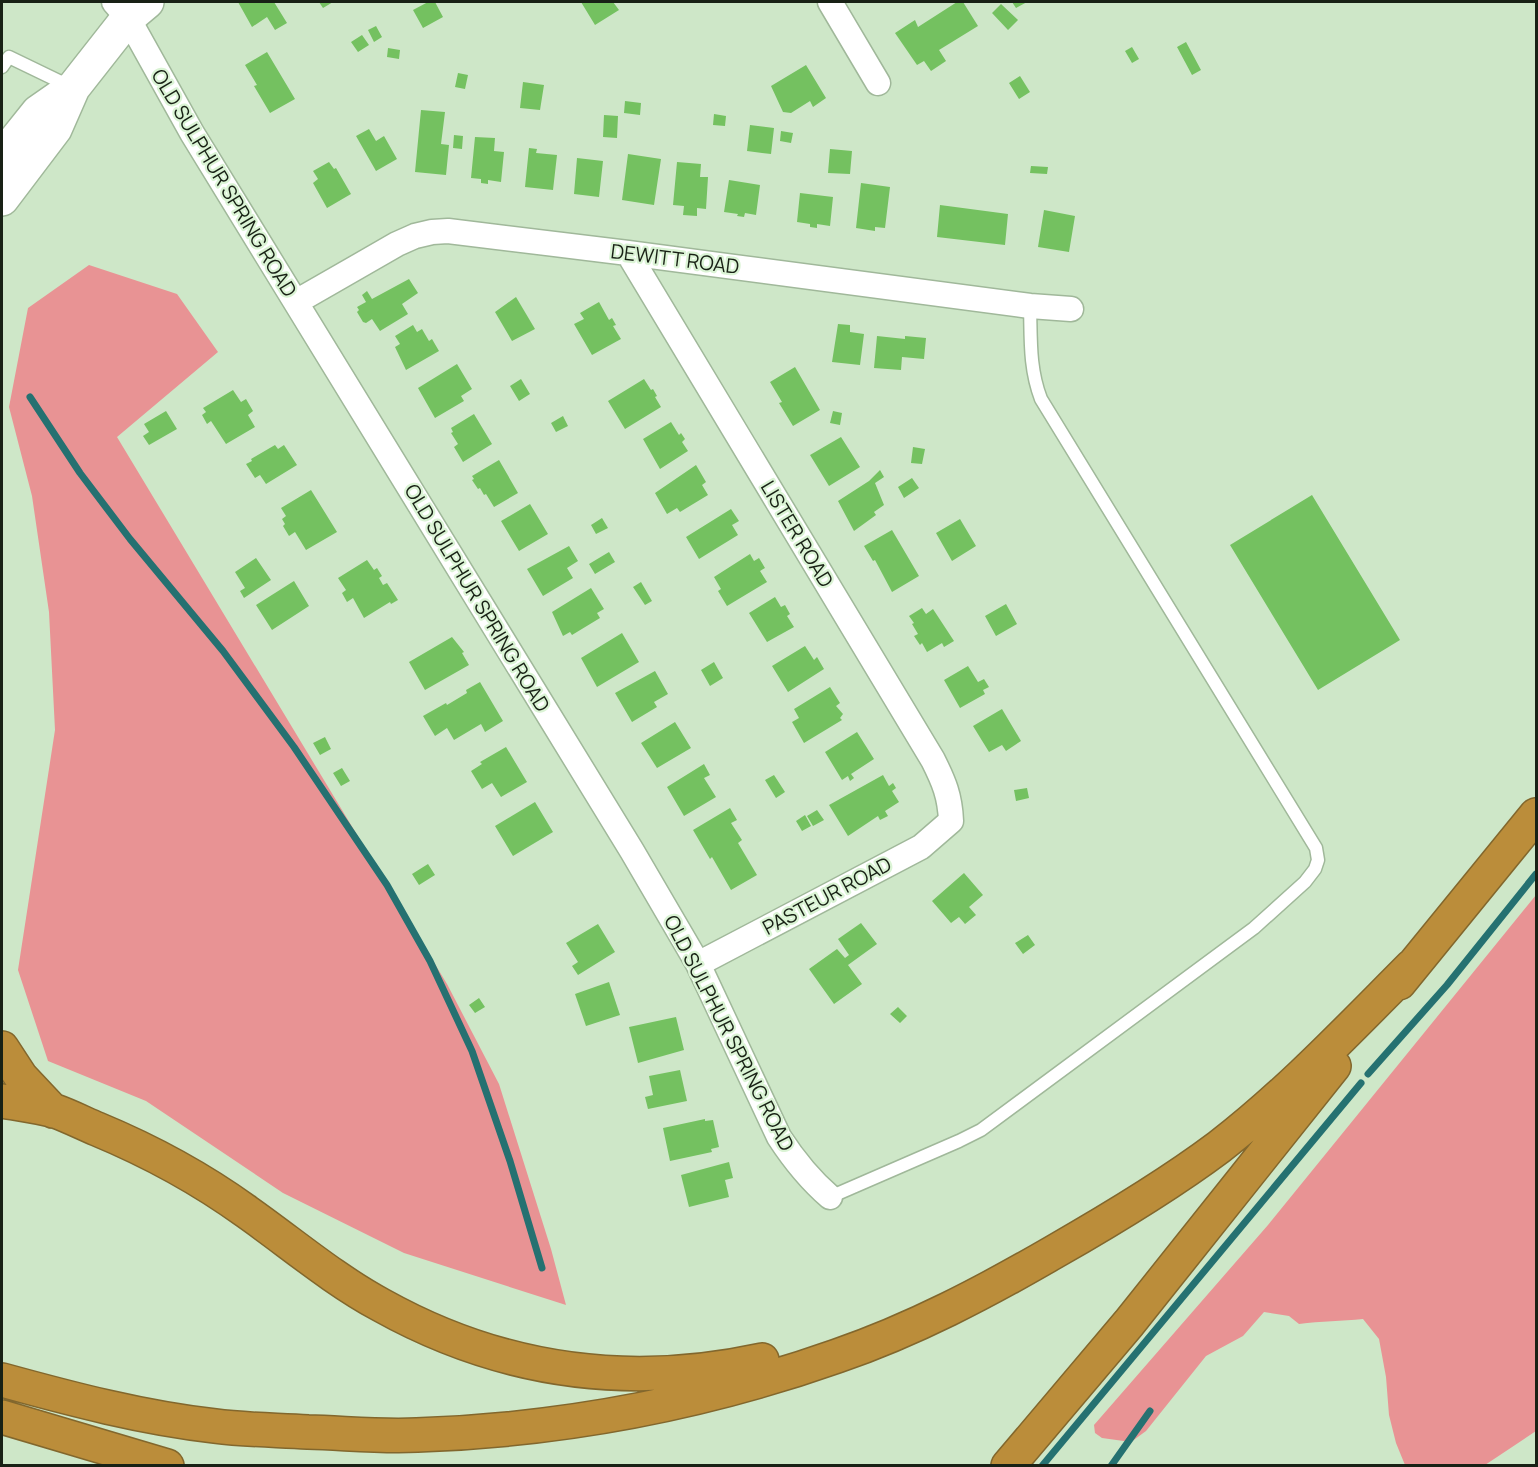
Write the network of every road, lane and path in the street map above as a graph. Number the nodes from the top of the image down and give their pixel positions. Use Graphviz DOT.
graph roads {
  1 [pos="831,2"];
  2 [pos="130,7"];
  3 [pos="4,59"];
  4 [pos="878,83"];
  5 [pos="73,88"];
  6 [pos="38,112"];
  7 [pos="2,140"];
  8 [pos="2,157"];
  9 [pos="2,199"];
  10 [pos="628,253"];
  11 [pos="296,302"];
  12 [pos="1030,306"];
  13 [pos="1071,309"];
  14 [pos="1536,815"];
  15 [pos="951,821"];
  16 [pos="698,964"];
  17 [pos="1412,966"];
  18 [pos="2,1048"];
  19 [pos="2,1101"];
  20 [pos="53,1111"];
  21 [pos="830,1197"];
  22 [pos="1139,1200"];
  23 [pos="2,1380"];
  24 [pos="2,1417"];
  25 [pos="167,1466"];
  26 [pos="1008,1466"];
  1 -- 4 [label="street"];
  2 -- 5 [label="street"];
  2 -- 11 [label="street, OLD SULPHUR SPRING ROAD"];
  3 -- 5 [label="lane"];
  5 -- 6 [label="street"];
  5 -- 9 [label="street"];
  6 -- 7 [label="street"];
  6 -- 8 [label="street"];
  10 -- 11 [label="street, DEWITT ROAD"];
  10 -- 12 [label="street, DEWITT ROAD"];
  10 -- 15 [label="street, LISTER ROAD"];
  11 -- 16 [label="street, OLD SULPHUR SPRING ROAD"];
  12 -- 13 [label="street, DEWITT ROAD"];
  12 -- 21 [label="lane"];
  14 -- 17 [label="highway"];
  15 -- 16 [label="street, PASTEUR ROAD"];
  16 -- 21 [label="street, OLD SULPHUR SPRING ROAD"];
  17 -- 22 [label="highway"];
  17 -- 26 [label="highway"];
  18 -- 20 [label="highway"];
  19 -- 20 [label="highway"];
  20 -- 22 [label="highway"];
  22 -- 23 [label="highway"];
  24 -- 25 [label="highway"];
}
